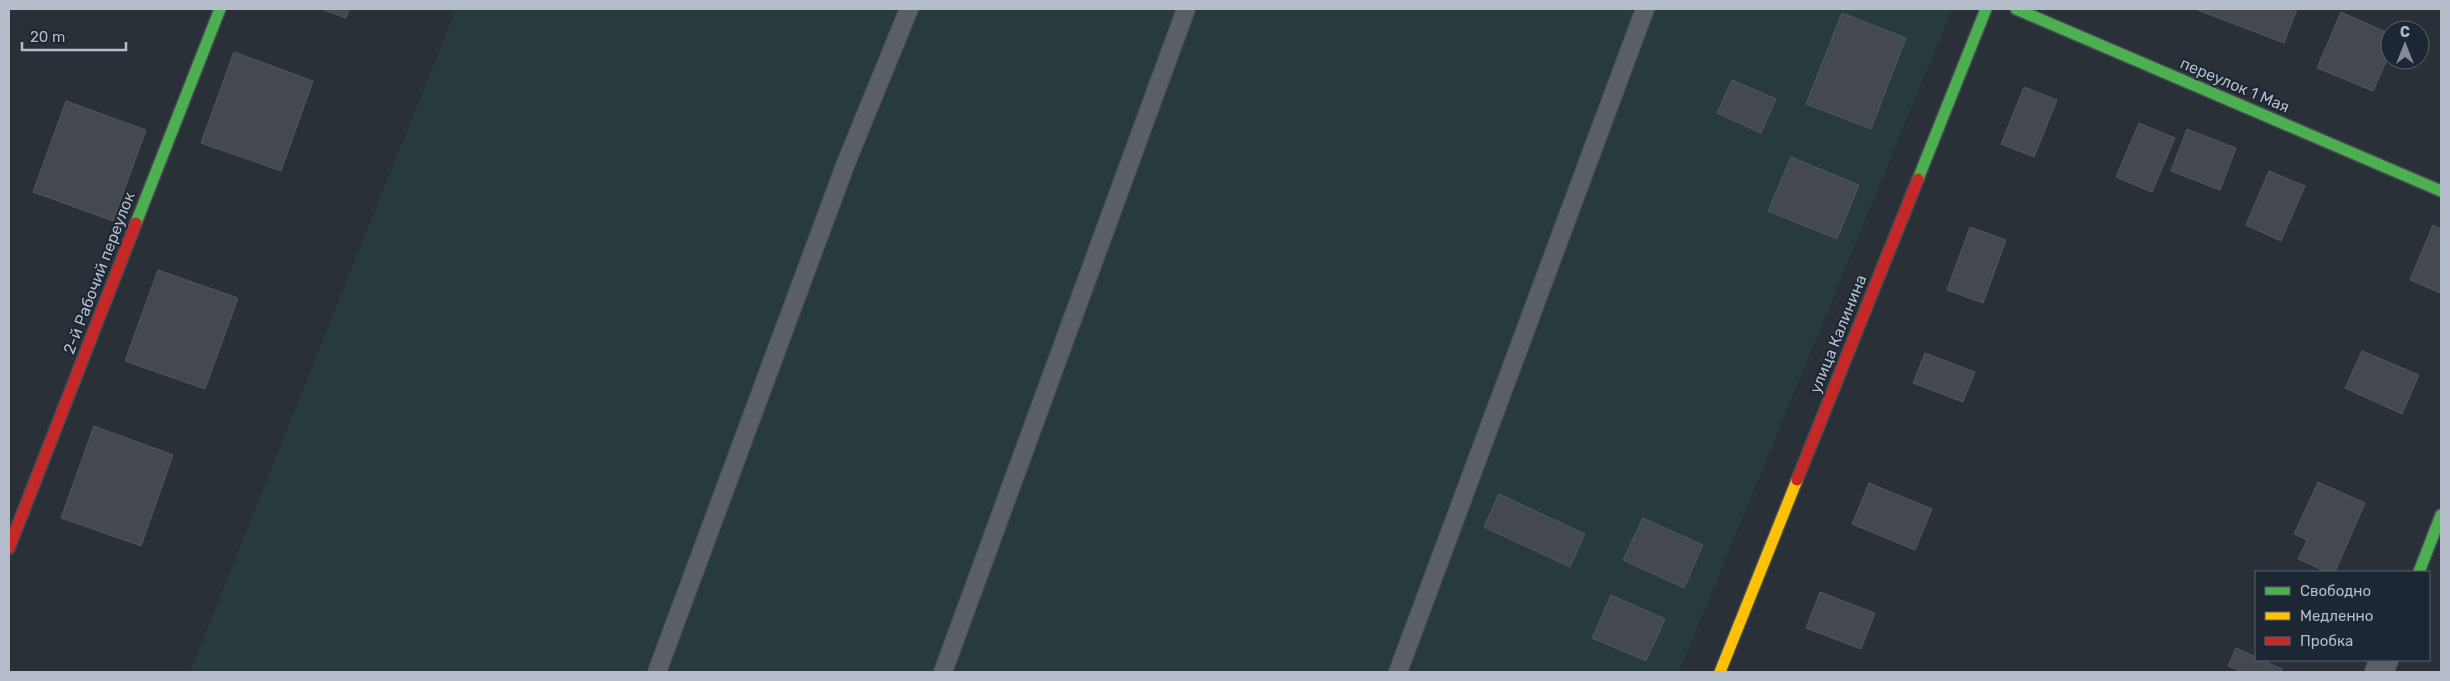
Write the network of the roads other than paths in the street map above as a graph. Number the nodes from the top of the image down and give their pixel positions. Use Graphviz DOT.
graph roads {
  1 [pos="220,9"];
  2 [pos="909,9"];
  3 [pos="1186,9"];
  4 [pos="1645,9"];
  5 [pos="1986,9"];
  6 [pos="2016,9"];
  7 [pos="2441,191"];
  8 [pos="2441,515"];
  9 [pos="9,548"];
  10 [pos="2419,571"];
  11 [pos="657,672"];
  12 [pos="943,672"];
  13 [pos="1398,672"];
  14 [pos="1720,672"];
  1 -- 9 [label="street, 2-й Рабочий переулок"];
  2 -- 11 [label="lane"];
  3 -- 12 [label="lane"];
  4 -- 13 [label="lane"];
  5 -- 14 [label="street, улица Калинина"];
  6 -- 7 [label="street, переулок 1 Мая"];
  8 -- 10 [label="street"];
}
